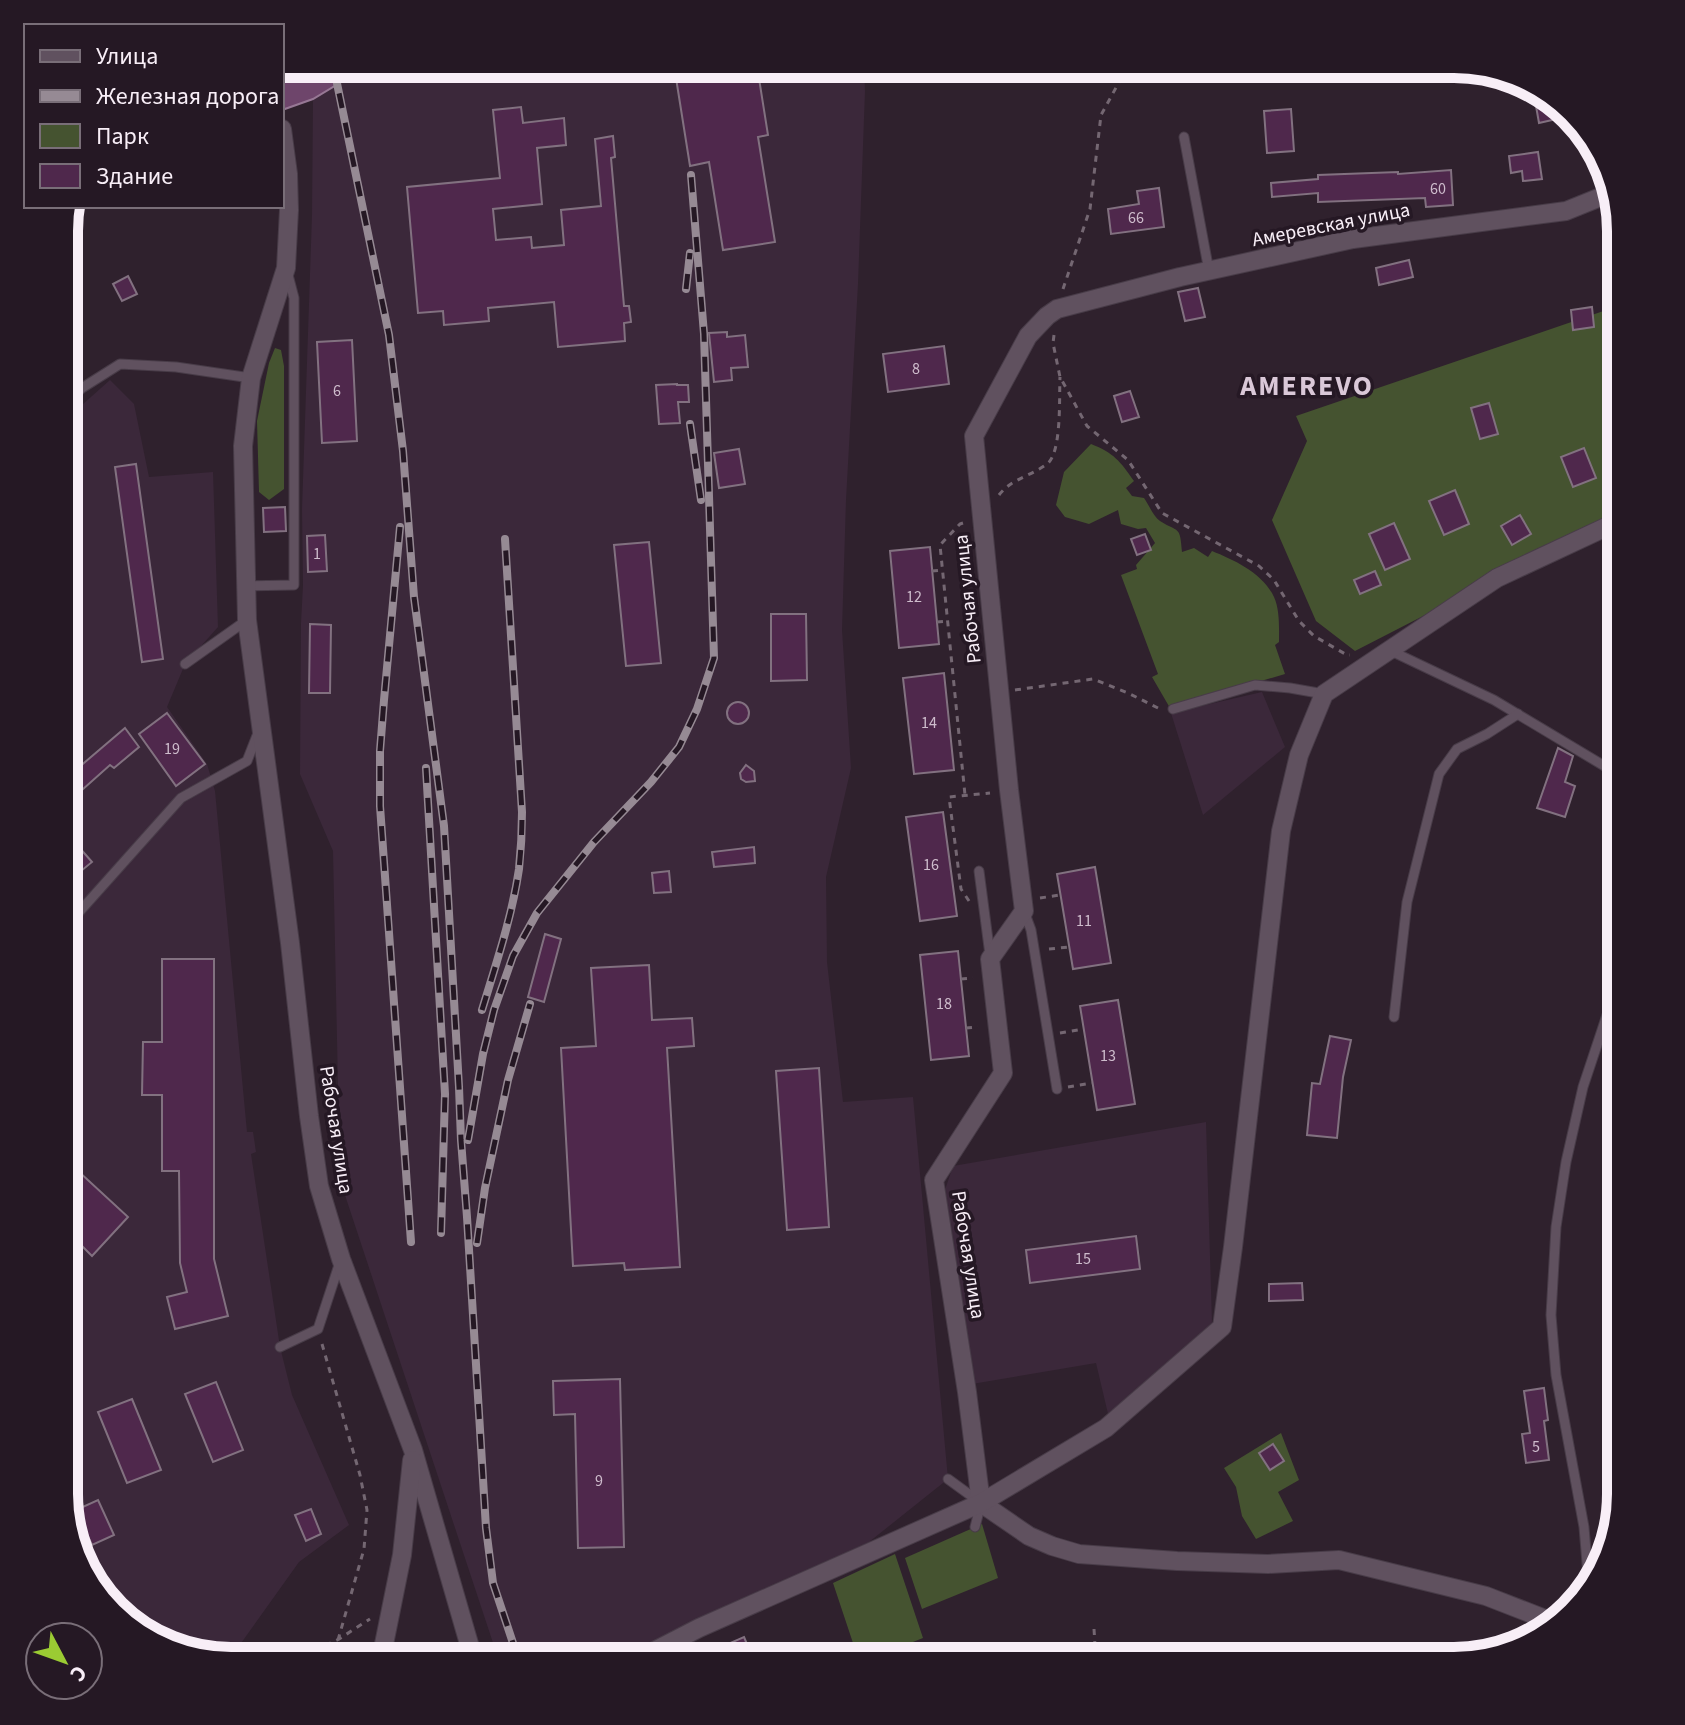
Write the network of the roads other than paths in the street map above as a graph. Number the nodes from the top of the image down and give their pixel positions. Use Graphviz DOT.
graph roads {
  1 [pos="1184,137"];
  2 [pos="284,146"];
  3 [pos="1603,196"];
  4 [pos="286,268"];
  5 [pos="1209,271"];
  6 [pos="1057,309"];
  7 [pos="251,378"];
  8 [pos="78,392"];
  9 [pos="1607,527"];
  10 [pos="245,586"];
  11 [pos="247,620"];
  12 [pos="1389,650"];
  13 [pos="185,664"];
  14 [pos="1324,694"];
  15 [pos="1173,709"];
  16 [pos="1518,714"];
  17 [pos="261,726"];
  18 [pos="1607,768"];
  19 [pos="979,871"];
  20 [pos="1024,911"];
  21 [pos="78,913"];
  22 [pos="990,959"];
  23 [pos="1607,1015"];
  24 [pos="1394,1017"];
  25 [pos="1057,1089"];
  26 [pos="341,1259"];
  27 [pos="280,1347"];
  28 [pos="413,1450"];
  29 [pos="948,1479"];
  30 [pos="981,1503"];
  31 [pos="975,1527"];
  32 [pos="1588,1570"];
  33 [pos="1543,1618"];
  34 [pos="383,1647"];
  35 [pos="470,1647"];
  36 [pos="662,1647"];
  1 -- 5 [label="lane"];
  2 -- 4 [label="street, Рабочая улица"];
  3 -- 5 [label="street, Амеревская улица"];
  4 -- 7 [label="street, Рабочая улица"];
  4 -- 10 [label="lane"];
  5 -- 6 [label="street, Амеревская улица"];
  6 -- 20 [label="street, Рабочая улица"];
  7 -- 8 [label="lane"];
  7 -- 10 [label="street, Рабочая улица"];
  9 -- 12 [label="street"];
  10 -- 11 [label="street, Рабочая улица"];
  11 -- 13 [label="lane"];
  11 -- 17 [label="street, Рабочая улица"];
  12 -- 14 [label="street"];
  12 -- 16 [label="lane"];
  14 -- 15 [label="lane"];
  14 -- 30 [label="street"];
  16 -- 18 [label="lane"];
  16 -- 24 [label="lane"];
  17 -- 21 [label="lane"];
  17 -- 26 [label="street, Рабочая улица"];
  19 -- 22 [label="lane"];
  20 -- 22 [label="street"];
  20 -- 25 [label="lane"];
  22 -- 30 [label="street, Рабочая улица"];
  23 -- 32 [label="lane"];
  26 -- 27 [label="lane"];
  26 -- 28 [label="street, Рабочая улица"];
  28 -- 34 [label="street"];
  28 -- 35 [label="street, Рабочая улица"];
  29 -- 30 [label="lane"];
  30 -- 31 [label="lane"];
  30 -- 33 [label="street"];
  30 -- 36 [label="street"];
}
